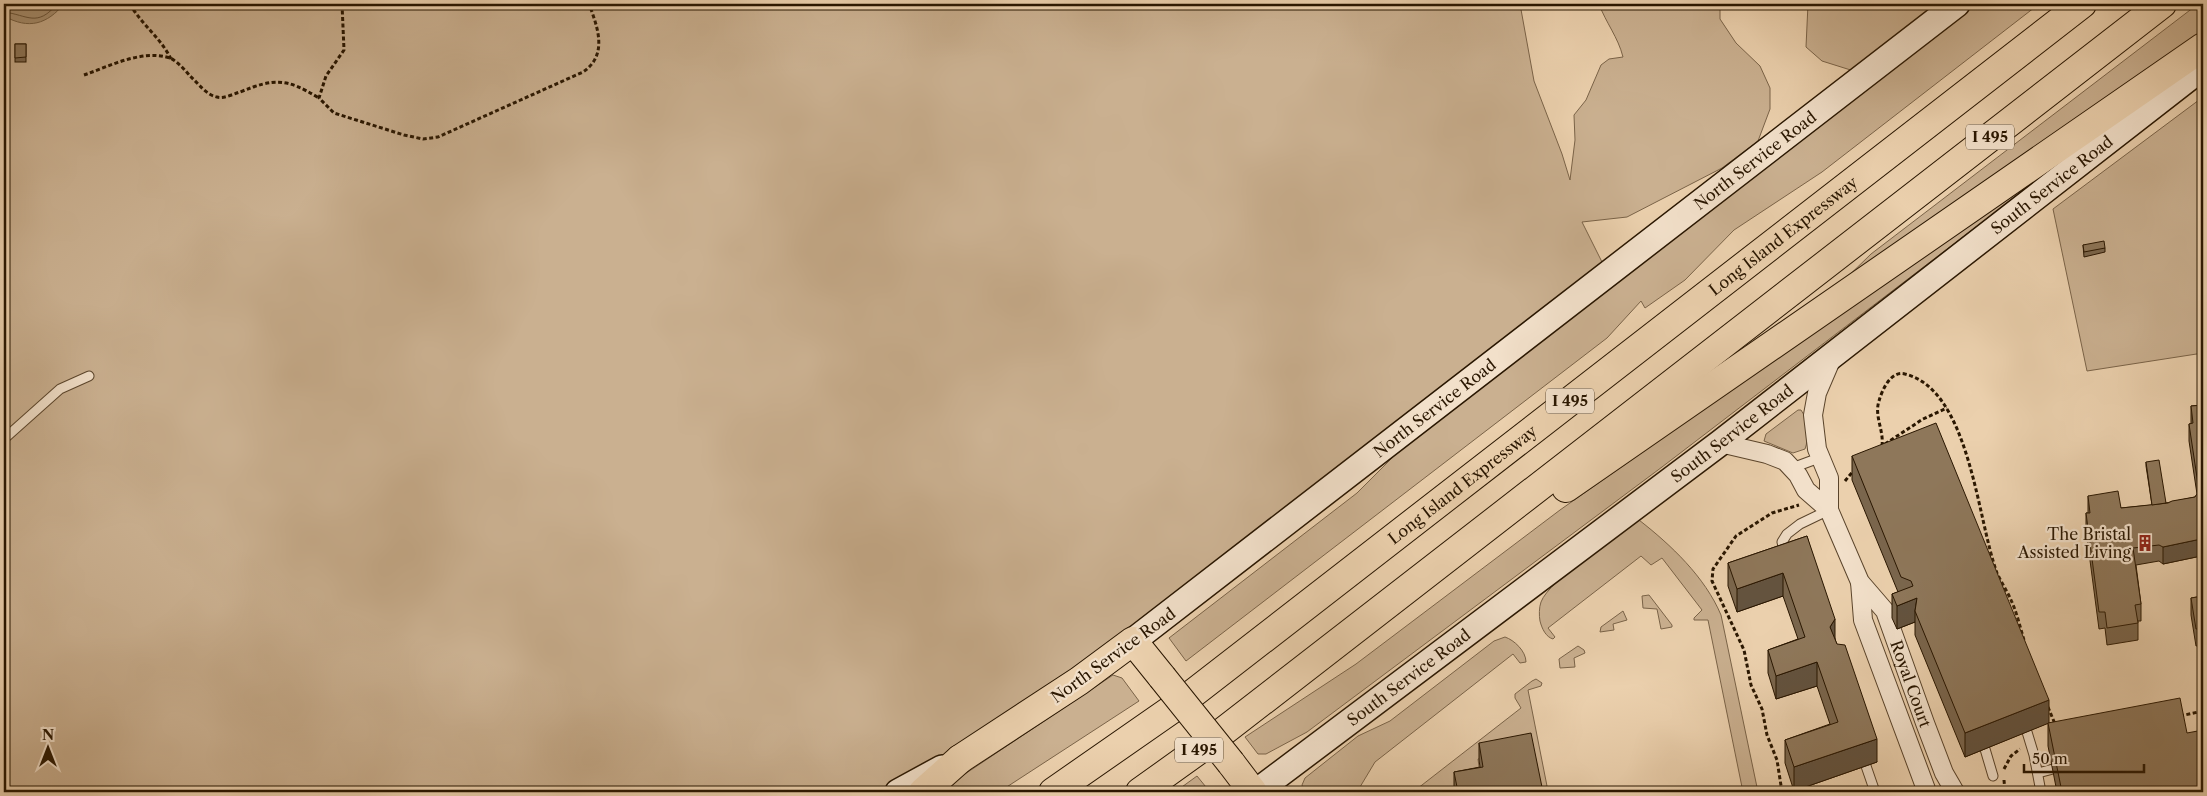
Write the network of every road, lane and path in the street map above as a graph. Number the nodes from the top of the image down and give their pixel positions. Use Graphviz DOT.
graph roads {
  1 [pos="130,4"];
  2 [pos="342,4"];
  3 [pos="589,4"];
  4 [pos="1957,4"];
  5 [pos="2082,4"];
  6 [pos="2162,4"];
  7 [pos="2203,47"];
  8 [pos="172,59"];
  9 [pos="2203,68"];
  10 [pos="84,75"];
  11 [pos="319,98"];
  12 [pos="1834,355"];
  13 [pos="89,376"];
  14 [pos="1947,408"];
  15 [pos="4,439"];
  16 [pos="1720,443"];
  17 [pos="1882,446"];
  18 [pos="1876,450"];
  19 [pos="1819,458"];
  20 [pos="1792,468"];
  21 [pos="1856,468"];
  22 [pos="1822,495"];
  23 [pos="1830,510"];
  24 [pos="1509,511"];
  25 [pos="1789,565"];
  26 [pos="1860,582"];
  27 [pos="1133,641"];
  28 [pos="2024,642"];
  29 [pos="2046,704"];
  30 [pos="2203,712"];
  31 [pos="2175,717"];
  32 [pos="2058,731"];
  33 [pos="2026,732"];
  34 [pos="1986,749"];
  35 [pos="960,759"];
  36 [pos="1866,766"];
  37 [pos="2053,769"];
  38 [pos="2038,772"];
  39 [pos="1993,776"];
  40 [pos="898,792"];
  41 [pos="923,792"];
  42 [pos="1053,792"];
  43 [pos="1140,792"];
  44 [pos="1255,792"];
  45 [pos="1782,792"];
  46 [pos="1875,792"];
  47 [pos="1927,792"];
  48 [pos="1955,792"];
  49 [pos="2041,792"];
  1 -- 8 [label="path"];
  2 -- 11 [label="path"];
  3 -- 11 [label="path"];
  4 -- 27 [label="main road, North Service Road"];
  5 -- 42 [label="main road, Long Island Expressway / I 495"];
  6 -- 24 [label="main road, I 495"];
  7 -- 24 [label="main road"];
  8 -- 10 [label="path"];
  8 -- 11 [label="path"];
  9 -- 12 [label="main road, South Service Road"];
  12 -- 16 [label="main road, South Service Road"];
  12 -- 19 [label="street"];
  13 -- 15 [label="lane"];
  14 -- 17 [label="path"];
  14 -- 17 [label="path"];
  14 -- 28 [label="path"];
  16 -- 20 [label="street"];
  16 -- 44 [label="main road, South Service Road"];
  17 -- 18 [label="path"];
  19 -- 20 [label="lane"];
  19 -- 22 [label="street"];
  20 -- 22 [label="street"];
  21 -- 22 [label="path"];
  22 -- 23 [label="street"];
  22 -- 45 [label="path"];
  23 -- 25 [label="lane"];
  23 -- 26 [label="street, Royal Court"];
  24 -- 43 [label="main road, I 495"];
  26 -- 47 [label="street, Royal Court"];
  26 -- 48 [label="street, Royal Court"];
  27 -- 35 [label="main road, North Service Road"];
  27 -- 44 [label="main road, bridge"];
  29 -- 32 [label="path"];
  30 -- 31 [label="path"];
  33 -- 38 [label="lane"];
  34 -- 39 [label="lane"];
  35 -- 40 [label="main road, North Service Road"];
  35 -- 41 [label="main road"];
  36 -- 46 [label="lane"];
  37 -- 38 [label="lane"];
  38 -- 49 [label="lane"];
}
